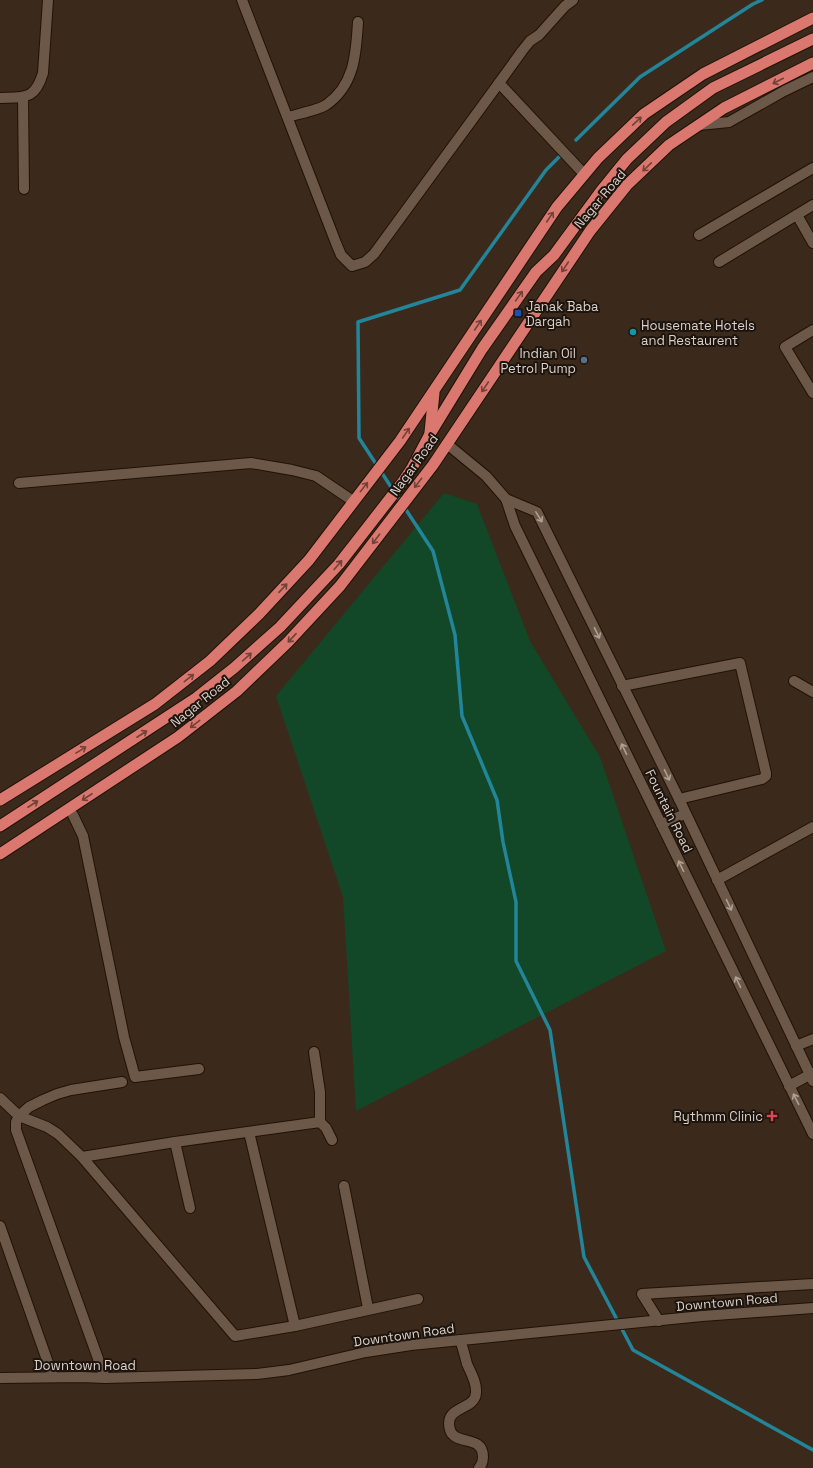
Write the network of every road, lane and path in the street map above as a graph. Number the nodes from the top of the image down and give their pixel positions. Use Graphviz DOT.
graph roads {
  1 [pos="48,0"];
  2 [pos="242,0"];
  3 [pos="573,0"];
  4 [pos="813,18"];
  5 [pos="358,22"];
  6 [pos="813,39"];
  7 [pos="813,63"];
  8 [pos="813,76"];
  9 [pos="500,83"];
  10 [pos="23,97"];
  11 [pos="0,98"];
  12 [pos="288,117"];
  13 [pos="699,125"];
  14 [pos="813,168"];
  15 [pos="584,174"];
  16 [pos="24,189"];
  17 [pos="813,205"];
  18 [pos="797,215"];
  19 [pos="699,235"];
  20 [pos="813,243"];
  21 [pos="719,262"];
  22 [pos="813,330"];
  23 [pos="435,390"];
  24 [pos="813,393"];
  25 [pos="430,434"];
  26 [pos="447,444"];
  27 [pos="18,484"];
  28 [pos="506,499"];
  29 [pos="353,502"];
  30 [pos="794,681"];
  31 [pos="622,686"];
  32 [pos="813,692"];
  33 [pos="0,800"];
  34 [pos="679,800"];
  35 [pos="686,814"];
  36 [pos="73,815"];
  37 [pos="661,824"];
  38 [pos="0,826"];
  39 [pos="813,827"];
  40 [pos="0,854"];
  41 [pos="717,880"];
  42 [pos="813,1039"];
  43 [pos="796,1046"];
  44 [pos="314,1052"];
  45 [pos="200,1069"];
  46 [pos="812,1076"];
  47 [pos="122,1082"];
  48 [pos="789,1086"];
  49 [pos="0,1098"];
  50 [pos="18,1116"];
  51 [pos="320,1122"];
  52 [pos="249,1132"];
  53 [pos="813,1134"];
  54 [pos="332,1140"];
  55 [pos="175,1142"];
  56 [pos="82,1157"];
  57 [pos="344,1186"];
  58 [pos="190,1208"];
  59 [pos="0,1226"];
  60 [pos="813,1284"];
  61 [pos="418,1298"];
  62 [pos="368,1308"];
  63 [pos="813,1308"];
  64 [pos="659,1321"];
  65 [pos="295,1326"];
  66 [pos="460,1340"];
  67 [pos="53,1377"];
  68 [pos="0,1378"];
  69 [pos="105,1378"];
  70 [pos="479,1468"];
  1 -- 10 [label="street"];
  2 -- 12 [label="street"];
  3 -- 9 [label="street"];
  15 -- 4 [label="highway, Nagar Road, one-way"];
  5 -- 12 [label="street"];
  25 -- 6 [label="highway, one-way"];
  7 -- 13 [label="highway, Nagar Road, one-way"];
  8 -- 13 [label="street"];
  9 -- 12 [label="street"];
  9 -- 15 [label="street"];
  10 -- 11 [label="street"];
  10 -- 16 [label="street"];
  13 -- 26 [label="highway, Nagar Road, one-way"];
  14 -- 19 [label="street"];
  23 -- 15 [label="highway, Nagar Road, one-way"];
  17 -- 18 [label="street"];
  18 -- 20 [label="street"];
  18 -- 21 [label="street"];
  22 -- 24 [label="street"];
  23 -- 25 [label="highway"];
  29 -- 23 [label="highway, Nagar Road, one-way"];
  38 -- 25 [label="highway, one-way"];
  26 -- 28 [label="street, Fountain Road"];
  26 -- 40 [label="highway, Nagar Road, one-way"];
  27 -- 29 [label="street"];
  28 -- 31 [label="street, Fountain Road, one-way"];
  37 -- 28 [label="street, Fountain Road, one-way"];
  33 -- 29 [label="highway, Nagar Road, one-way"];
  30 -- 32 [label="street"];
  31 -- 34 [label="street, Fountain Road, one-way"];
  31 -- 34 [label="street"];
  34 -- 35 [label="street, Fountain Road"];
  35 -- 37 [label="street"];
  35 -- 41 [label="street, Fountain Road"];
  36 -- 45 [label="street"];
  48 -- 37 [label="street, Fountain Road, one-way"];
  39 -- 41 [label="street"];
  41 -- 43 [label="street, Fountain Road, one-way"];
  42 -- 43 [label="street"];
  43 -- 46 [label="street, Fountain Road"];
  44 -- 51 [label="street"];
  46 -- 48 [label="street"];
  47 -- 50 [label="street"];
  53 -- 48 [label="street, Fountain Road, one-way"];
  49 -- 50 [label="street"];
  50 -- 56 [label="street"];
  50 -- 69 [label="street"];
  51 -- 52 [label="street"];
  51 -- 54 [label="street"];
  52 -- 55 [label="street"];
  52 -- 65 [label="street"];
  55 -- 56 [label="street"];
  55 -- 58 [label="street"];
  56 -- 65 [label="street"];
  57 -- 62 [label="street"];
  59 -- 67 [label="street"];
  60 -- 64 [label="street"];
  61 -- 62 [label="street"];
  62 -- 65 [label="street"];
  63 -- 64 [label="street, Downtown Road"];
  64 -- 66 [label="street, Downtown Road"];
  66 -- 69 [label="street, Downtown Road"];
  66 -- 70 [label="street"];
  67 -- 68 [label="street, Downtown Road"];
  67 -- 69 [label="street, Downtown Road"];
}
